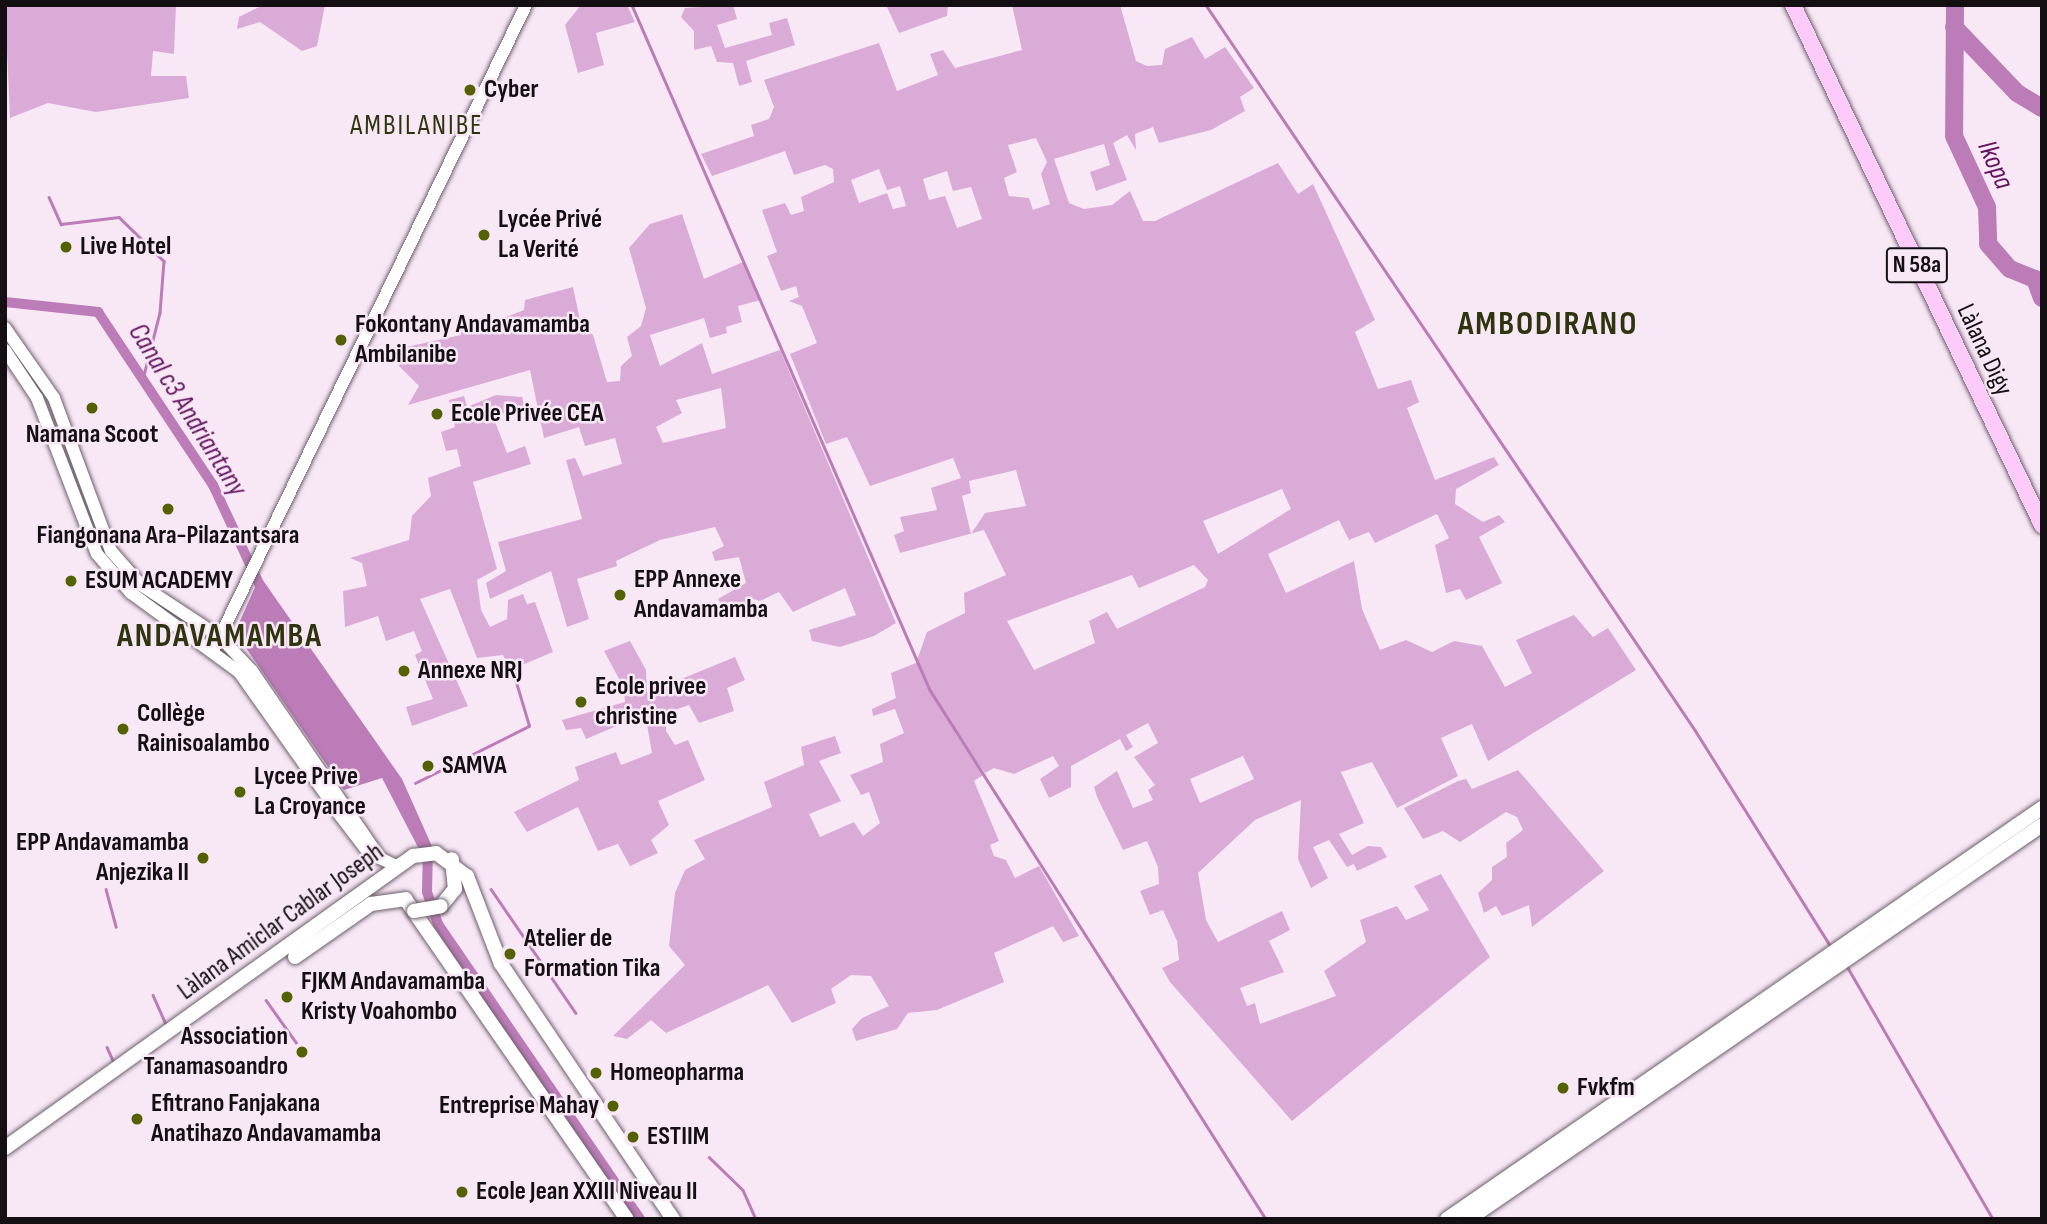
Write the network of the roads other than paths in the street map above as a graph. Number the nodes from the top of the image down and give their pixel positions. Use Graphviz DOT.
graph roads {
  1 [pos="526,5"];
  2 [pos="1793,5"];
  3 [pos="5,328"];
  4 [pos="5,350"];
  5 [pos="2042,525"];
  6 [pos="217,643"];
  7 [pos="2042,808"];
  8 [pos="2042,825"];
  9 [pos="417,855"];
  10 [pos="449,857"];
  11 [pos="391,873"];
  12 [pos="410,905"];
  13 [pos="1849,950"];
  14 [pos="5,1147"];
  15 [pos="1561,1148"];
  16 [pos="5,1158"];
  17 [pos="661,1212"];
  18 [pos="626,1219"];
  19 [pos="673,1219"];
  20 [pos="1447,1219"];
  21 [pos="1469,1219"];
  1 -- 6 [label="street"];
  2 -- 5 [label="main road, Làlana Digy / N 58a"];
  3 -- 6 [label="street"];
  4 -- 6 [label="street"];
  6 -- 9 [label="street"];
  6 -- 11 [label="street"];
  7 -- 13 [label="main road"];
  8 -- 13 [label="main road"];
  9 -- 10 [label="main road"];
  9 -- 11 [label="main road, Làlana Amiclar Cablar Joseph"];
  10 -- 12 [label="main road, bridge"];
  10 -- 17 [label="main road"];
  11 -- 12 [label="main road"];
  11 -- 14 [label="main road, Làlana Amiclar Cablar Joseph"];
  12 -- 16 [label="main road, Làlana Amiclar Cablar Joseph"];
  12 -- 18 [label="main road"];
  13 -- 15 [label="main road"];
  15 -- 20 [label="main road"];
  15 -- 21 [label="main road"];
  17 -- 19 [label="main road"];
}
